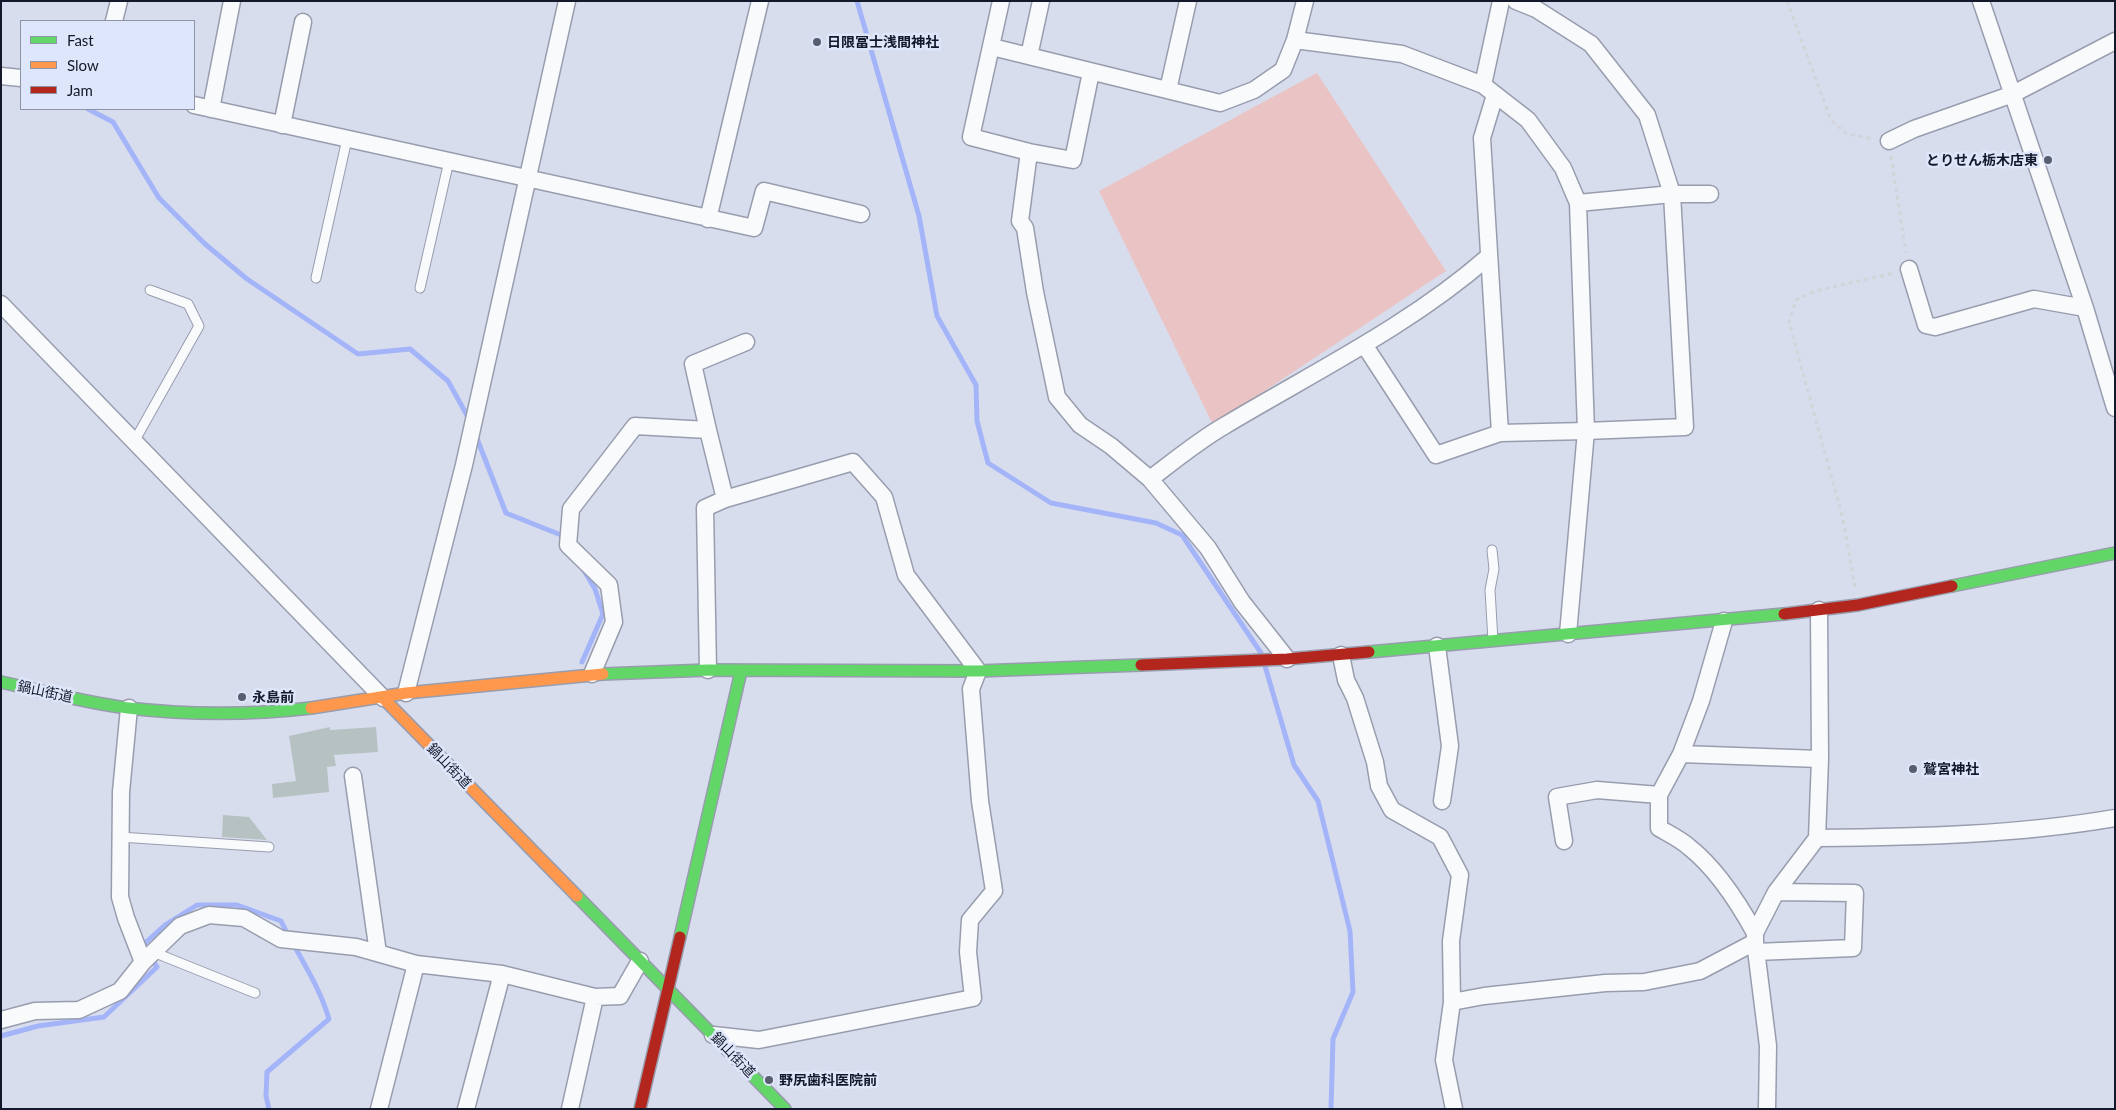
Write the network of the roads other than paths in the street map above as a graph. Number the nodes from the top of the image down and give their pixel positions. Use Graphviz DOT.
graph roads {
  1 [pos="119,1"];
  2 [pos="232,1"];
  3 [pos="567,1"];
  4 [pos="760,1"];
  5 [pos="1001,1"];
  6 [pos="1041,1"];
  7 [pos="1188,1"];
  8 [pos="1305,1"];
  9 [pos="1501,1"];
  10 [pos="1516,1"];
  11 [pos="1980,1"];
  12 [pos="114,20"];
  13 [pos="303,22"];
  14 [pos="1295,40"];
  15 [pos="2115,41"];
  16 [pos="992,47"];
  17 [pos="1029,56"];
  18 [pos="1091,72"];
  19 [pos="1,76"];
  20 [pos="20,78"];
  21 [pos="1168,90"];
  22 [pos="1489,90"];
  23 [pos="2013,94"];
  24 [pos="195,105"];
  25 [pos="211,109"];
  26 [pos="282,125"];
  27 [pos="347,139"];
  28 [pos="1889,142"];
  29 [pos="1028,152"];
  30 [pos="449,162"];
  31 [pos="529,179"];
  32 [pos="1672,194"];
  33 [pos="1710,194"];
  34 [pos="1578,203"];
  35 [pos="861,214"];
  36 [pos="708,219"];
  37 [pos="1488,257"];
  38 [pos="1909,269"];
  39 [pos="316,278"];
  40 [pos="420,288"];
  41 [pos="150,290"];
  42 [pos="1,304"];
  43 [pos="2086,308"];
  44 [pos="746,342"];
  45 [pos="1365,346"];
  46 [pos="2115,408"];
  47 [pos="708,430"];
  48 [pos="1586,431"];
  49 [pos="1500,433"];
  50 [pos="135,440"];
  51 [pos="1150,478"];
  52 [pos="725,499"];
  53 [pos="1492,550"];
  54 [pos="2115,553"];
  55 [pos="1818,610"];
  56 [pos="1724,621"];
  57 [pos="1568,634"];
  58 [pos="1493,641"];
  59 [pos="1437,646"];
  60 [pos="1341,655"];
  61 [pos="1287,659"];
  62 [pos="708,670"];
  63 [pos="741,671"];
  64 [pos="978,671"];
  65 [pos="592,674"];
  66 [pos="1,682"];
  67 [pos="406,693"];
  68 [pos="383,698"];
  69 [pos="129,708"];
  70 [pos="1681,754"];
  71 [pos="1820,759"];
  72 [pos="353,776"];
  73 [pos="1659,795"];
  74 [pos="1442,801"];
  75 [pos="2115,818"];
  76 [pos="120,837"];
  77 [pos="1817,838"];
  78 [pos="1564,841"];
  79 [pos="268,847"];
  80 [pos="1776,892"];
  81 [pos="1756,942"];
  82 [pos="378,953"];
  83 [pos="148,957"];
  84 [pos="640,961"];
  85 [pos="416,964"];
  86 [pos="502,974"];
  87 [pos="668,988"];
  88 [pos="255,994"];
  89 [pos="595,997"];
  90 [pos="1452,1002"];
  91 [pos="1,1020"];
  92 [pos="713,1035"];
  93 [pos="379,1109"];
  94 [pos="466,1109"];
  95 [pos="570,1109"];
  96 [pos="640,1109"];
  97 [pos="785,1109"];
  98 [pos="1454,1109"];
  99 [pos="1767,1109"];
  1 -- 12 [label="street"];
  2 -- 25 [label="street"];
  3 -- 31 [label="street"];
  4 -- 36 [label="street"];
  5 -- 16 [label="street"];
  6 -- 17 [label="street"];
  7 -- 21 [label="street"];
  8 -- 14 [label="street"];
  9 -- 22 [label="street"];
  10 -- 32 [label="street"];
  11 -- 23 [label="street"];
  13 -- 26 [label="street"];
  14 -- 21 [label="street"];
  14 -- 22 [label="street"];
  15 -- 23 [label="street"];
  16 -- 17 [label="street"];
  16 -- 29 [label="street"];
  17 -- 18 [label="street"];
  18 -- 21 [label="street"];
  18 -- 29 [label="street"];
  19 -- 20 [label="street"];
  22 -- 34 [label="street"];
  22 -- 37 [label="street"];
  23 -- 28 [label="street"];
  23 -- 43 [label="street"];
  24 -- 25 [label="street"];
  25 -- 26 [label="street"];
  26 -- 27 [label="street"];
  27 -- 30 [label="street"];
  27 -- 39 [label="lane"];
  29 -- 51 [label="street"];
  30 -- 31 [label="street"];
  30 -- 40 [label="lane"];
  31 -- 36 [label="street"];
  31 -- 67 [label="street"];
  32 -- 33 [label="street"];
  32 -- 34 [label="street"];
  32 -- 48 [label="street"];
  34 -- 48 [label="street"];
  35 -- 36 [label="street"];
  37 -- 45 [label="street"];
  37 -- 49 [label="street"];
  38 -- 43 [label="street"];
  41 -- 50 [label="lane"];
  42 -- 50 [label="street"];
  43 -- 46 [label="street"];
  44 -- 47 [label="street"];
  45 -- 49 [label="street"];
  45 -- 51 [label="street"];
  47 -- 52 [label="street"];
  47 -- 65 [label="street"];
  48 -- 49 [label="street"];
  48 -- 57 [label="street"];
  50 -- 68 [label="street"];
  51 -- 61 [label="street"];
  52 -- 62 [label="street"];
  52 -- 64 [label="street"];
  53 -- 58 [label="lane"];
  54 -- 55 [label="street"];
  55 -- 56 [label="street"];
  55 -- 71 [label="street"];
  56 -- 57 [label="street"];
  56 -- 70 [label="street"];
  57 -- 58 [label="street"];
  58 -- 59 [label="street"];
  59 -- 60 [label="street"];
  59 -- 74 [label="street"];
  60 -- 61 [label="street"];
  60 -- 90 [label="street"];
  61 -- 64 [label="street"];
  62 -- 63 [label="street"];
  62 -- 65 [label="street"];
  63 -- 64 [label="street"];
  63 -- 87 [label="street"];
  64 -- 92 [label="street"];
  65 -- 67 [label="street"];
  66 -- 69 [label="street, 鍋山街道"];
  67 -- 68 [label="street"];
  68 -- 69 [label="street, 鍋山街道"];
  68 -- 84 [label="street, 鍋山街道"];
  69 -- 76 [label="street"];
  70 -- 71 [label="street"];
  70 -- 73 [label="street"];
  71 -- 77 [label="street"];
  72 -- 82 [label="street"];
  73 -- 78 [label="street"];
  73 -- 81 [label="street"];
  75 -- 77 [label="street"];
  76 -- 79 [label="lane"];
  76 -- 83 [label="street"];
  77 -- 80 [label="street"];
  80 -- 81 [label="street"];
  80 -- 81 [label="street"];
  81 -- 90 [label="street"];
  81 -- 99 [label="street"];
  82 -- 83 [label="street"];
  82 -- 85 [label="street"];
  83 -- 88 [label="lane"];
  83 -- 91 [label="street"];
  84 -- 87 [label="street, 鍋山街道"];
  84 -- 89 [label="street"];
  85 -- 86 [label="street"];
  85 -- 93 [label="street"];
  86 -- 89 [label="street"];
  86 -- 94 [label="street"];
  87 -- 92 [label="street, 鍋山街道"];
  87 -- 96 [label="street"];
  89 -- 95 [label="street"];
  90 -- 98 [label="street"];
  92 -- 97 [label="street, 鍋山街道"];
}
